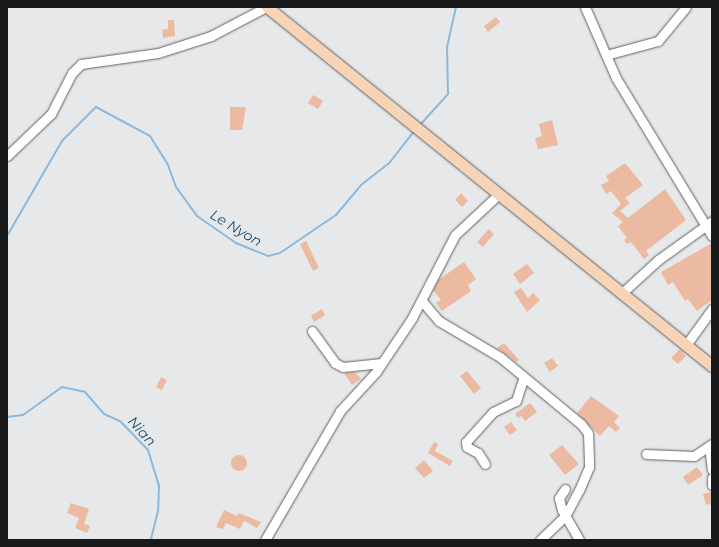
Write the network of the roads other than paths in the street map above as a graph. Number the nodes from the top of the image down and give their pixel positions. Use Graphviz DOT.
graph roads {
  1 [pos="266,7"];
  2 [pos="585,7"];
  3 [pos="686,7"];
  4 [pos="606,55"];
  5 [pos="7,156"];
  6 [pos="499,194"];
  7 [pos="709,224"];
  8 [pos="712,236"];
  9 [pos="622,293"];
  10 [pos="422,301"];
  11 [pos="712,309"];
  12 [pos="312,331"];
  13 [pos="686,346"];
  14 [pos="382,363"];
  15 [pos="712,366"];
  16 [pos="524,377"];
  17 [pos="710,445"];
  18 [pos="646,454"];
  19 [pos="485,464"];
  20 [pos="712,470"];
  21 [pos="712,478"];
  22 [pos="712,486"];
  23 [pos="565,489"];
  24 [pos="565,516"];
  25 [pos="265,540"];
  26 [pos="540,540"];
  27 [pos="578,540"];
  1 -- 5 [label="street"];
  1 -- 6 [label="main road"];
  2 -- 4 [label="street"];
  3 -- 4 [label="street"];
  4 -- 7 [label="street"];
  6 -- 9 [label="main road"];
  6 -- 10 [label="street"];
  7 -- 8 [label="street"];
  7 -- 9 [label="street"];
  9 -- 13 [label="main road"];
  10 -- 14 [label="street"];
  10 -- 16 [label="street"];
  11 -- 13 [label="street"];
  12 -- 14 [label="street"];
  13 -- 15 [label="main road"];
  14 -- 25 [label="street"];
  16 -- 19 [label="street"];
  16 -- 24 [label="street"];
  17 -- 18 [label="street"];
  17 -- 20 [label="street"];
  21 -- 22 [label="street"];
  23 -- 24 [label="street"];
  24 -- 26 [label="street"];
  24 -- 27 [label="street"];
}
